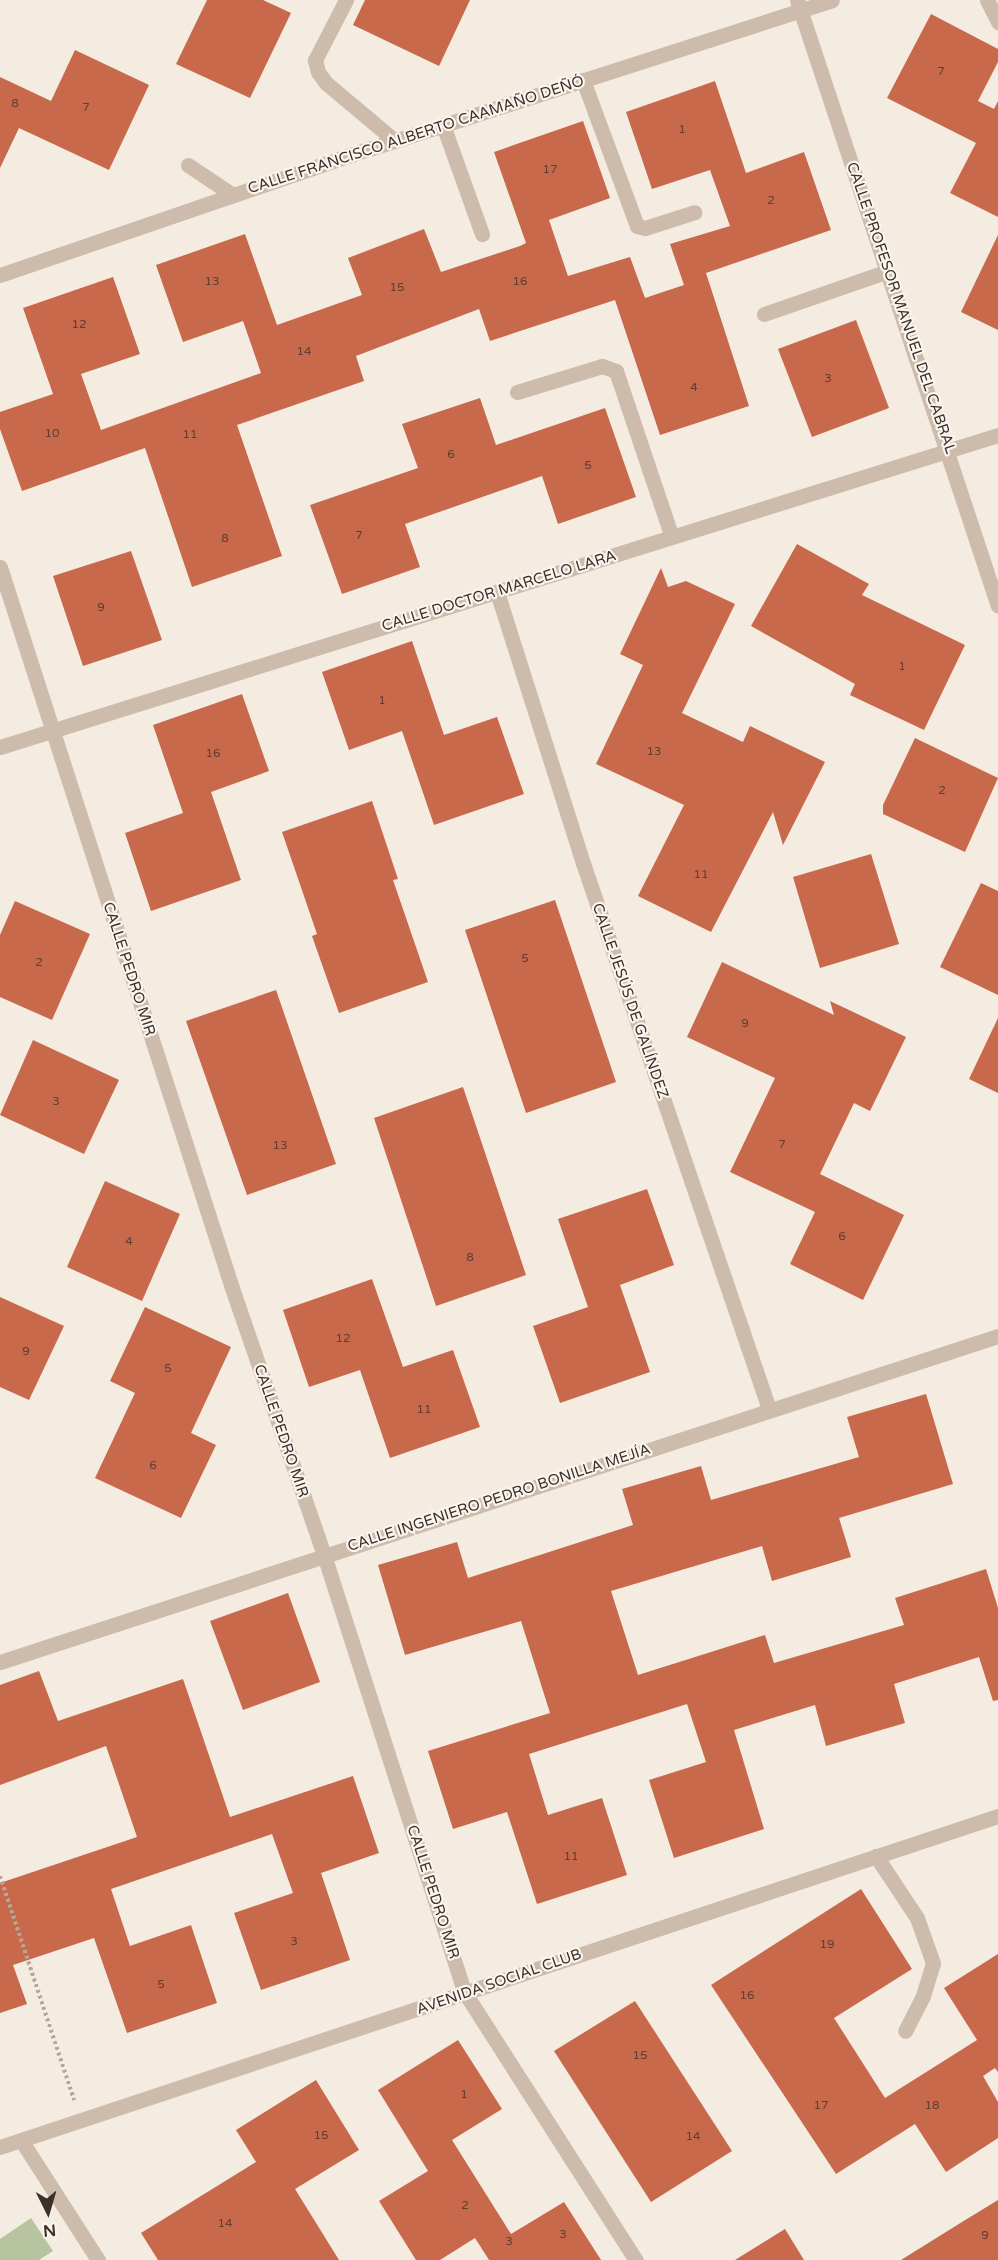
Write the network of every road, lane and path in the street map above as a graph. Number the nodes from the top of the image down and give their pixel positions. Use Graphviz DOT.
graph roads {
  1 [pos="346,0"];
  2 [pos="832,0"];
  3 [pos="987,0"];
  4 [pos="798,5"];
  5 [pos="998,22"];
  6 [pos="583,80"];
  7 [pos="443,125"];
  8 [pos="395,141"];
  9 [pos="188,165"];
  10 [pos="233,195"];
  11 [pos="695,212"];
  12 [pos="482,234"];
  13 [pos="888,271"];
  14 [pos="0,275"];
  15 [pos="764,314"];
  16 [pos="516,392"];
  17 [pos="998,435"];
  18 [pos="949,451"];
  19 [pos="672,537"];
  20 [pos="0,567"];
  21 [pos="497,592"];
  22 [pos="998,606"];
  23 [pos="53,730"];
  24 [pos="0,747"];
  25 [pos="998,1336"];
  26 [pos="769,1409"];
  27 [pos="324,1555"];
  28 [pos="0,1662"];
  29 [pos="998,1816"];
  30 [pos="876,1856"];
  31 [pos="0,1876"];
  32 [pos="465,1994"];
  33 [pos="905,2031"];
  34 [pos="81,2121"];
  35 [pos="21,2140"];
  36 [pos="0,2147"];
  37 [pos="98,2260"];
  38 [pos="636,2260"];
  1 -- 8 [label="street"];
  2 -- 4 [label="street, CALLE FRANCISCO ALBERTO CAAMAÑO DEÑÓ"];
  3 -- 5 [label="street"];
  4 -- 6 [label="street, CALLE FRANCISCO ALBERTO CAAMAÑO DEÑÓ"];
  4 -- 13 [label="street, CALLE PROFESOR MANUEL DEL CABRAL"];
  6 -- 7 [label="street, CALLE FRANCISCO ALBERTO CAAMAÑO DEÑÓ"];
  6 -- 11 [label="street"];
  7 -- 8 [label="street, CALLE FRANCISCO ALBERTO CAAMAÑO DEÑÓ"];
  7 -- 12 [label="street"];
  8 -- 10 [label="street, CALLE FRANCISCO ALBERTO CAAMAÑO DEÑÓ"];
  9 -- 10 [label="street"];
  10 -- 14 [label="street, CALLE FRANCISCO ALBERTO CAAMAÑO DEÑÓ"];
  13 -- 15 [label="street"];
  13 -- 18 [label="street, CALLE PROFESOR MANUEL DEL CABRAL"];
  16 -- 19 [label="street"];
  17 -- 18 [label="street, CALLE DOCTOR MARCELO LARA"];
  18 -- 19 [label="street, CALLE DOCTOR MARCELO LARA"];
  18 -- 22 [label="street, CALLE PROFESOR MANUEL DEL CABRAL"];
  19 -- 21 [label="street, CALLE DOCTOR MARCELO LARA"];
  20 -- 23 [label="street, CALLE PEDRO MIR"];
  21 -- 23 [label="street, CALLE DOCTOR MARCELO LARA"];
  21 -- 26 [label="street, CALLE JESÚS DE GALÍNDEZ"];
  23 -- 24 [label="street, CALLE DOCTOR MARCELO LARA"];
  23 -- 27 [label="street, CALLE PEDRO MIR"];
  25 -- 26 [label="street, CALLE INGENIERO PEDRO BONILLA MEJÍA"];
  26 -- 27 [label="street, CALLE INGENIERO PEDRO BONILLA MEJÍA"];
  27 -- 28 [label="street, CALLE INGENIERO PEDRO BONILLA MEJÍA"];
  27 -- 32 [label="street, CALLE PEDRO MIR"];
  29 -- 30 [label="street, AVENIDA SOCIAL CLUB"];
  30 -- 32 [label="street, AVENIDA SOCIAL CLUB"];
  30 -- 33 [label="street"];
  31 -- 34 [label="path"];
  32 -- 34 [label="street, AVENIDA SOCIAL CLUB"];
  32 -- 38 [label="street, CALLE PEDRO MIR"];
  34 -- 35 [label="street, AVENIDA SOCIAL CLUB"];
  35 -- 36 [label="street, AVENIDA SOCIAL CLUB"];
  35 -- 37 [label="street"];
}
